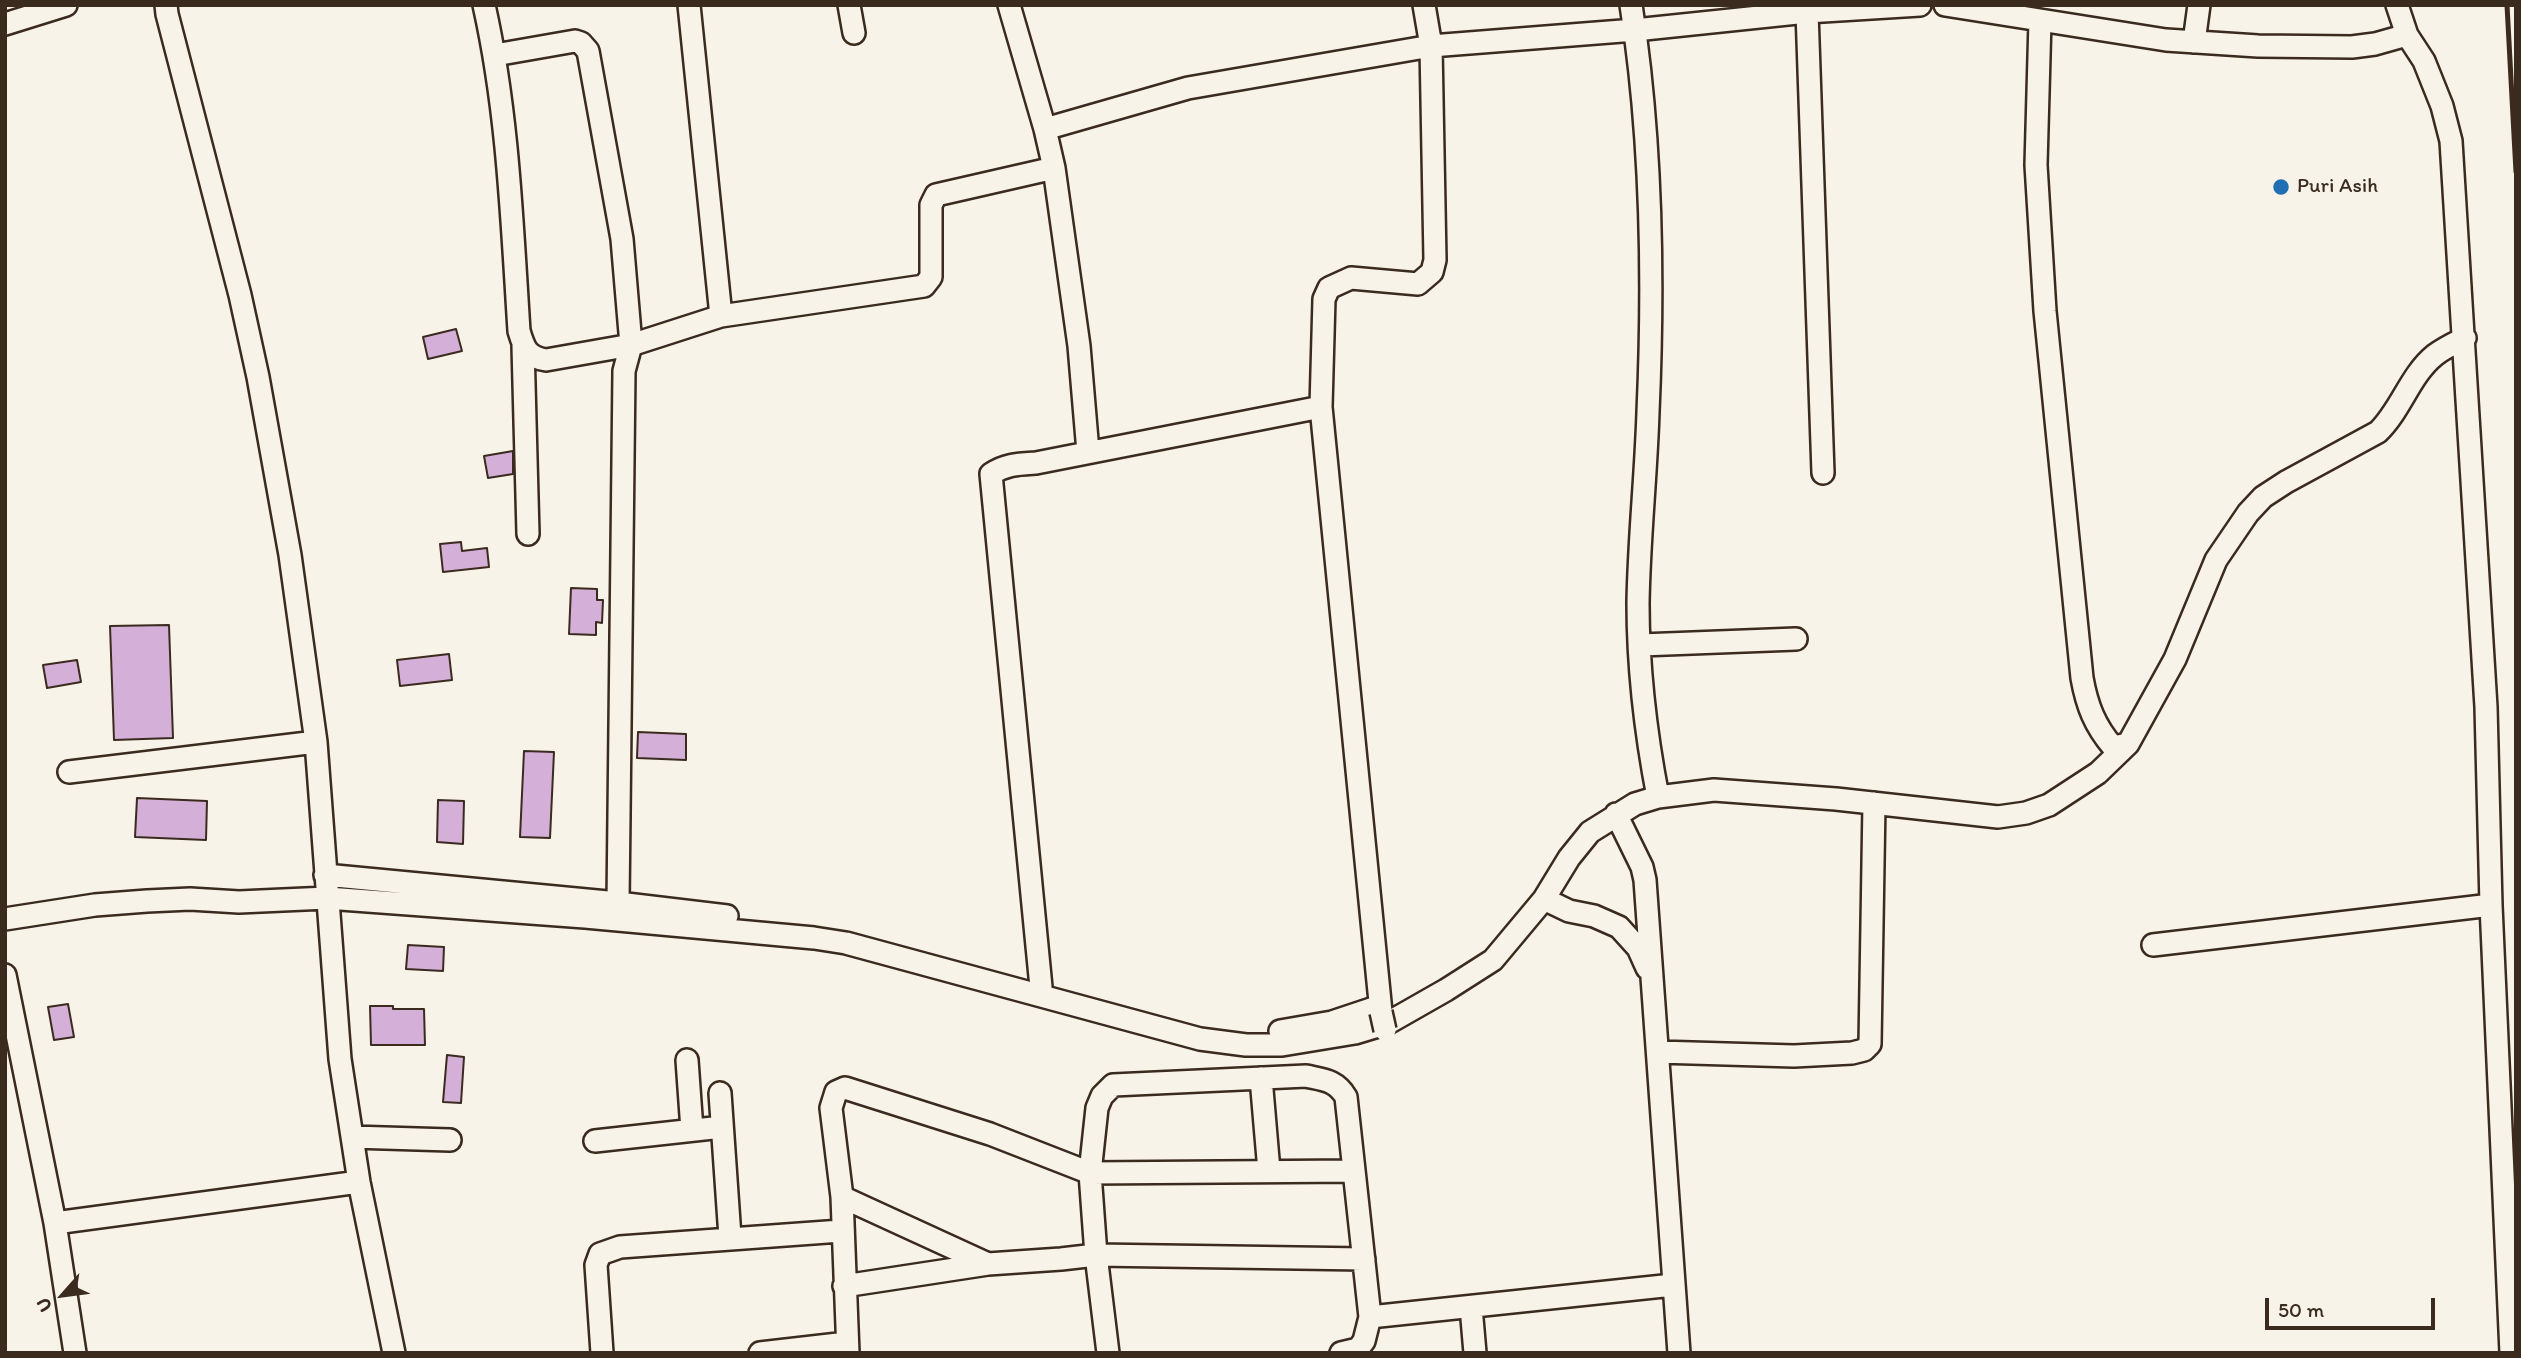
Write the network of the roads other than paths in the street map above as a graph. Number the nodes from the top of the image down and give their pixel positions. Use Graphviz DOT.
graph roads {
  1 [pos="66,5"];
  2 [pos="166,5"];
  3 [pos="484,5"];
  4 [pos="689,5"];
  5 [pos="849,5"];
  6 [pos="1009,5"];
  7 [pos="1424,5"];
  8 [pos="1631,5"];
  9 [pos="1920,5"];
  10 [pos="1945,5"];
  11 [pos="2199,5"];
  12 [pos="2398,5"];
  13 [pos="1870,6"];
  14 [pos="1807,12"];
  15 [pos="2029,14"];
  16 [pos="5,24"];
  17 [pos="1635,30"];
  18 [pos="854,33"];
  19 [pos="2407,35"];
  20 [pos="2194,42"];
  21 [pos="1431,46"];
  22 [pos="495,55"];
  23 [pos="1045,129"];
  24 [pos="1054,168"];
  25 [pos="721,316"];
  26 [pos="2465,338"];
  27 [pos="631,345"];
  28 [pos="523,346"];
  29 [pos="1321,407"];
  30 [pos="1088,452"];
  31 [pos="1823,473"];
  32 [pos="528,534"];
  33 [pos="1796,639"];
  34 [pos="1641,645"];
  35 [pos="2113,741"];
  36 [pos="316,742"];
  37 [pos="69,772"];
  38 [pos="1658,797"];
  39 [pos="1874,803"];
  40 [pos="1616,814"];
  41 [pos="325,875"];
  42 [pos="327,898"];
  43 [pos="1544,899"];
  44 [pos="618,903"];
  45 [pos="2491,905"];
  46 [pos="5,919"];
  47 [pos="2153,945"];
  48 [pos="5,975"];
  49 [pos="1653,980"];
  50 [pos="1041,987"];
  51 [pos="1383,1018"];
  52 [pos="1658,1052"];
  53 [pos="687,1060"];
  54 [pos="1261,1078"];
  55 [pos="720,1093"];
  56 [pos="722,1127"];
  57 [pos="692,1130"];
  58 [pos="352,1137"];
  59 [pos="450,1140"];
  60 [pos="595,1141"];
  61 [pos="1269,1171"];
  62 [pos="1354,1171"];
  63 [pos="1090,1173"];
  64 [pos="359,1182"];
  65 [pos="842,1197"];
  66 [pos="55,1223"];
  67 [pos="841,1231"];
  68 [pos="730,1237"];
  69 [pos="1096,1255"];
  70 [pos="1364,1259"];
  71 [pos="988,1264"];
  72 [pos="1673,1285"];
  73 [pos="844,1286"];
  74 [pos="1471,1307"];
  75 [pos="1370,1317"];
  76 [pos="848,1348"];
  77 [pos="75,1353"];
  78 [pos="394,1353"];
  79 [pos="602,1353"];
  80 [pos="760,1353"];
  81 [pos="1108,1353"];
  82 [pos="1341,1353"];
  83 [pos="1475,1353"];
  84 [pos="1679,1353"];
  85 [pos="2511,1353"];
  1 -- 16 [label="street"];
  2 -- 36 [label="street"];
  3 -- 22 [label="street"];
  4 -- 25 [label="street"];
  5 -- 18 [label="street"];
  6 -- 23 [label="street"];
  7 -- 21 [label="street"];
  8 -- 17 [label="street"];
  9 -- 13 [label="street"];
  10 -- 15 [label="street"];
  11 -- 20 [label="street"];
  12 -- 19 [label="street"];
  13 -- 14 [label="street"];
  14 -- 17 [label="street"];
  14 -- 31 [label="street"];
  15 -- 20 [label="street"];
  15 -- 35 [label="street"];
  17 -- 21 [label="street"];
  17 -- 34 [label="street"];
  19 -- 20 [label="street"];
  19 -- 26 [label="street"];
  21 -- 23 [label="street"];
  21 -- 29 [label="street"];
  22 -- 27 [label="street"];
  22 -- 28 [label="street"];
  23 -- 24 [label="street"];
  24 -- 25 [label="street"];
  24 -- 30 [label="street"];
  25 -- 27 [label="street"];
  26 -- 35 [label="street"];
  26 -- 45 [label="street"];
  27 -- 28 [label="street"];
  27 -- 44 [label="street"];
  28 -- 32 [label="street"];
  29 -- 30 [label="street"];
  29 -- 51 [label="street"];
  30 -- 50 [label="street"];
  33 -- 34 [label="street"];
  34 -- 38 [label="street"];
  35 -- 39 [label="street"];
  36 -- 37 [label="street"];
  36 -- 41 [label="street"];
  38 -- 39 [label="street"];
  38 -- 40 [label="street"];
  39 -- 52 [label="street"];
  40 -- 43 [label="street"];
  40 -- 49 [label="street"];
  41 -- 42 [label="street"];
  41 -- 44 [label="street"];
  42 -- 46 [label="street"];
  42 -- 51 [label="street"];
  42 -- 58 [label="street"];
  43 -- 49 [label="street"];
  43 -- 51 [label="street"];
  44 -- 50 [label="street"];
  45 -- 47 [label="street"];
  45 -- 85 [label="street"];
  48 -- 66 [label="street"];
  49 -- 52 [label="street"];
  50 -- 51 [label="street"];
  52 -- 72 [label="street"];
  53 -- 57 [label="street"];
  54 -- 61 [label="street"];
  54 -- 62 [label="street"];
  54 -- 63 [label="street"];
  55 -- 56 [label="street"];
  56 -- 57 [label="street"];
  56 -- 68 [label="street"];
  57 -- 60 [label="street"];
  58 -- 59 [label="street"];
  58 -- 64 [label="street"];
  61 -- 62 [label="street"];
  61 -- 63 [label="street"];
  62 -- 70 [label="street"];
  63 -- 65 [label="street"];
  63 -- 69 [label="street"];
  64 -- 66 [label="street"];
  64 -- 78 [label="street"];
  65 -- 67 [label="street"];
  65 -- 71 [label="street"];
  66 -- 77 [label="street"];
  67 -- 68 [label="street"];
  67 -- 73 [label="street"];
  68 -- 79 [label="street"];
  69 -- 70 [label="street"];
  69 -- 71 [label="street"];
  69 -- 81 [label="street"];
  70 -- 75 [label="street"];
  71 -- 73 [label="street"];
  72 -- 74 [label="street"];
  72 -- 84 [label="street"];
  73 -- 76 [label="street"];
  74 -- 75 [label="street"];
  74 -- 83 [label="street"];
  75 -- 82 [label="street"];
  76 -- 80 [label="street"];
}
